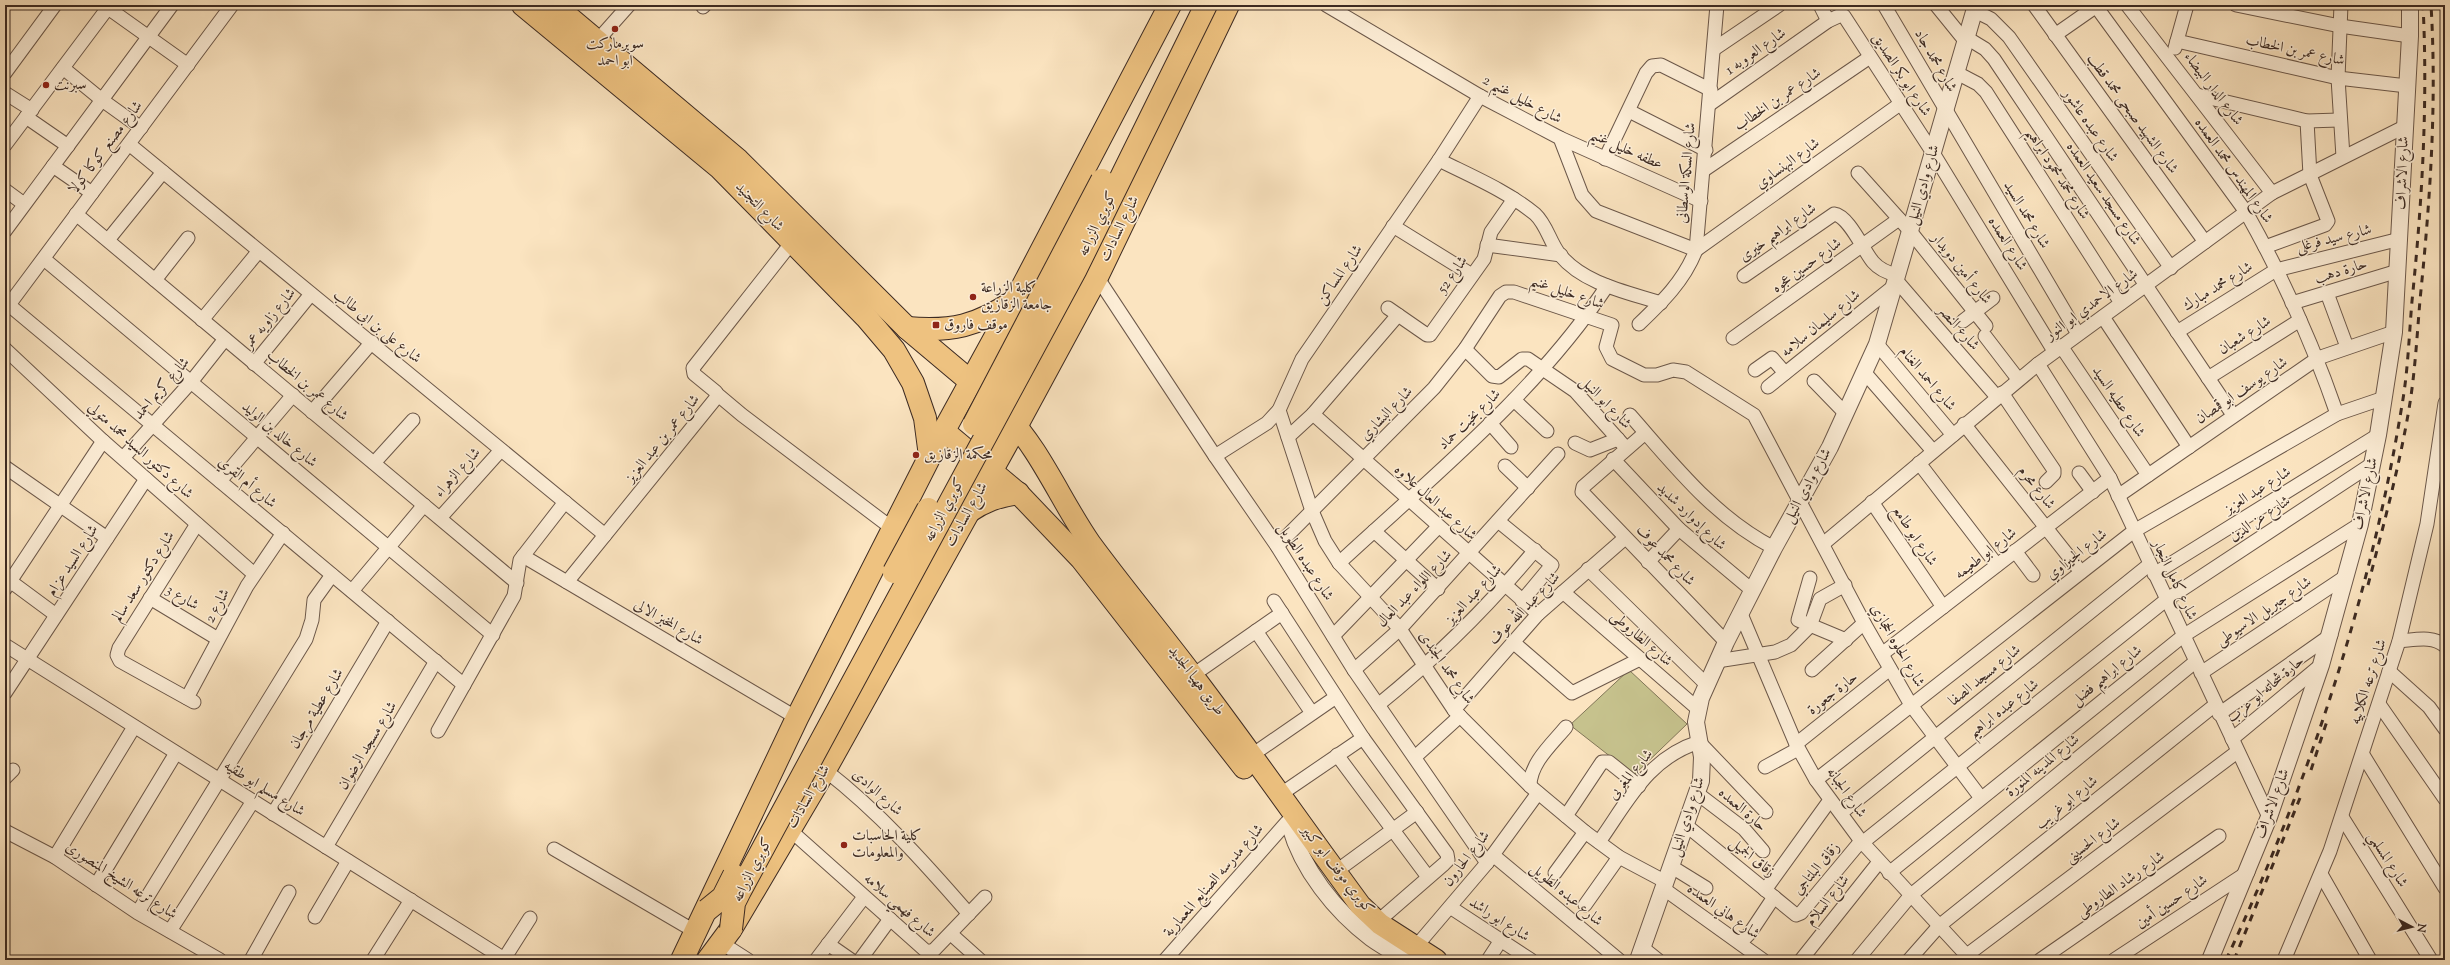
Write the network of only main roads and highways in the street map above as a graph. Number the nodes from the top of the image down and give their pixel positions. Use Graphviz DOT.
graph roads {
  1 [pos="523,5"];
  2 [pos="554,5"];
  3 [pos="1170,5"];
  4 [pos="1189,5"];
  5 [pos="1206,5"];
  6 [pos="1228,5"];
  7 [pos="610,64"];
  8 [pos="1015,300"];
  9 [pos="907,328"];
  10 [pos="926,345"];
  11 [pos="904,368"];
  12 [pos="970,381"];
  13 [pos="1017,425"];
  14 [pos="943,430"];
  15 [pos="930,456"];
  16 [pos="992,470"];
  17 [pos="1018,493"];
  18 [pos="968,512"];
  19 [pos="1291,822"];
  20 [pos="1332,868"];
  21 [pos="707,910"];
  22 [pos="725,935"];
  23 [pos="1418,952"];
  24 [pos="682,960"];
  25 [pos="708,960"];
  26 [pos="1436,960"];
  1 -- 7 [label="highway, شارع التجنيد"];
  2 -- 7 [label="highway, شارع التجنيد"];
  3 -- 8 [label="highway"];
  4 -- 21 [label="highway, كوبري الزراعه, bridge"];
  5 -- 22 [label="highway, كوبري الزراعه, bridge"];
  6 -- 13 [label="highway, شارع السادات"];
  7 -- 9 [label="highway, شارع التجنيد"];
  7 -- 11 [label="highway, شارع التجنيد"];
  8 -- 9 [label="highway"];
  8 -- 12 [label="highway"];
  9 -- 10 [label="highway, شارع التجنيد"];
  10 -- 11 [label="highway"];
  10 -- 12 [label="highway, شارع التجنيد"];
  11 -- 15 [label="highway, شارع التجنيد"];
  12 -- 13 [label="main road, طريق ههيا الجديد"];
  12 -- 14 [label="highway"];
  13 -- 16 [label="highway, شارع السادات"];
  13 -- 19 [label="main road, طريق ههيا الجديد"];
  14 -- 15 [label="highway"];
  14 -- 16 [label="main road, طريق ههيا الجديد"];
  15 -- 21 [label="highway"];
  16 -- 17 [label="main road, طريق ههيا الجديد"];
  16 -- 18 [label="highway, شارع السادات"];
  17 -- 18 [label="highway"];
  17 -- 19 [label="main road, طريق ههيا الجديد"];
  18 -- 22 [label="highway, شارع السادات"];
  19 -- 20 [label="main road, كوبري موقف ابو كبير"];
  20 -- 23 [label="main road, كوبري موقف ابو كبير"];
  20 -- 26 [label="main road, كوبري موقف ابو كبير"];
  21 -- 24 [label="highway"];
  22 -- 25 [label="highway, شارع السادات"];
}
